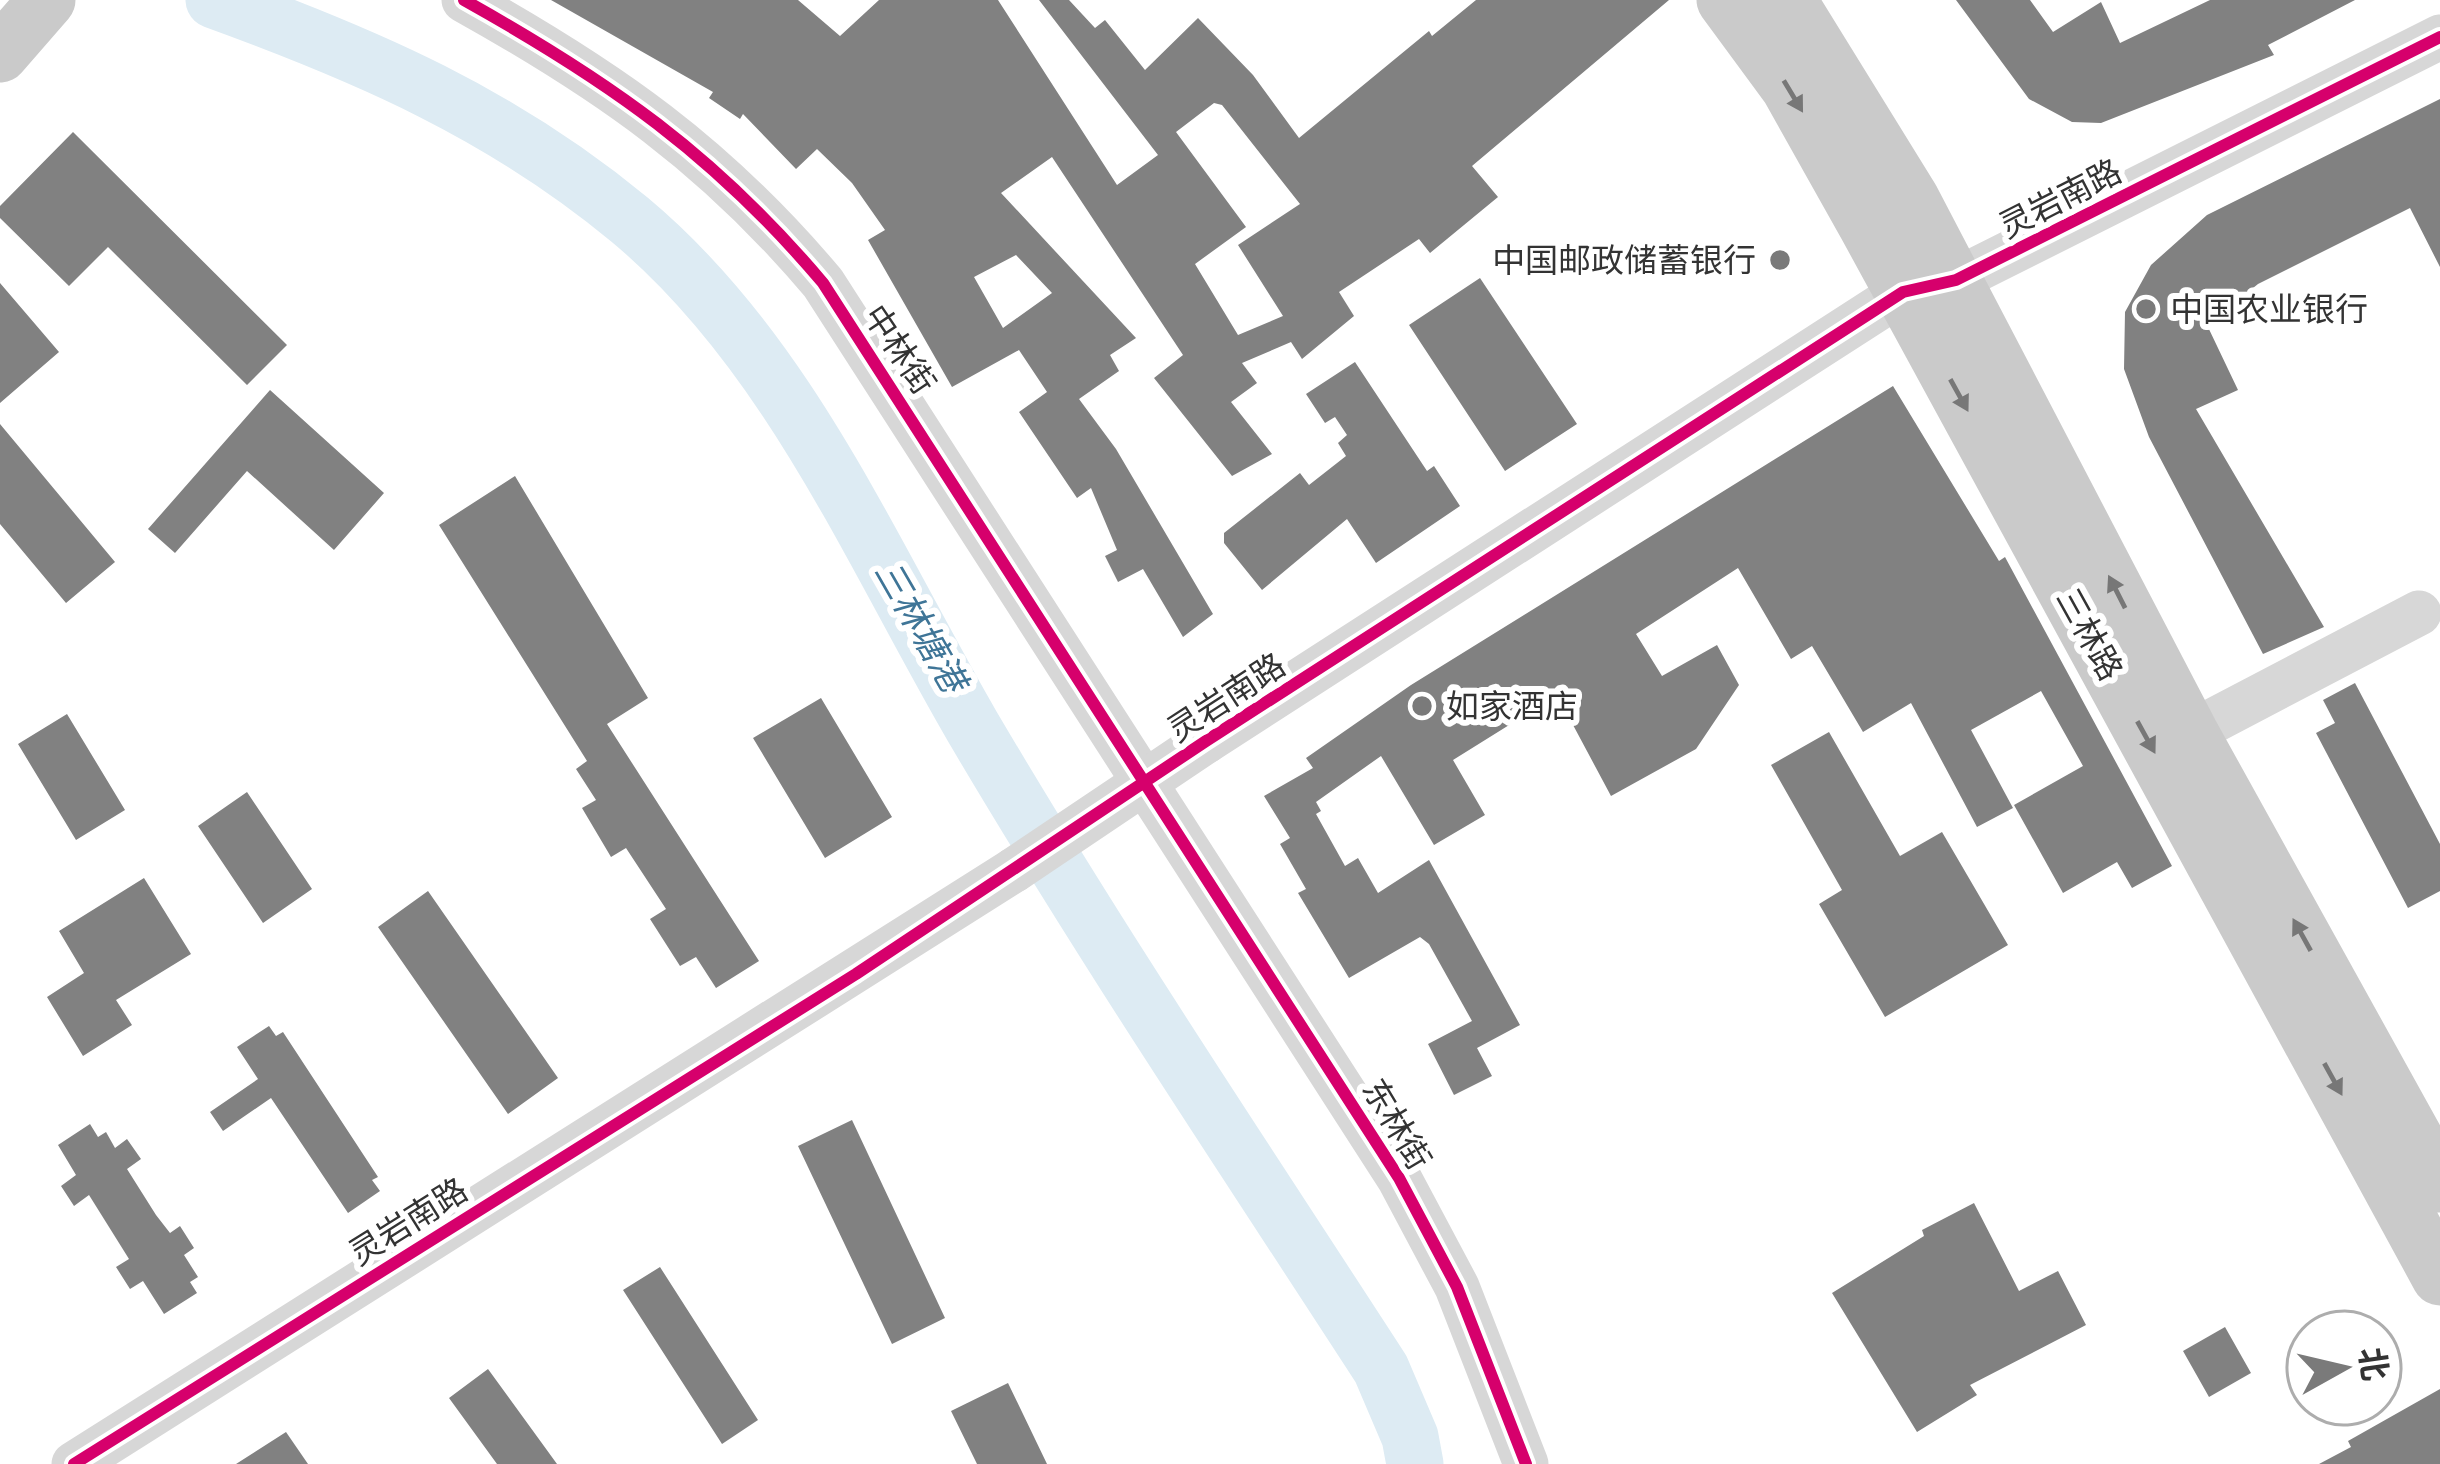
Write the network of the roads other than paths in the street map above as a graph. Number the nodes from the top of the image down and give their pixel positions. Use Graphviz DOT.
graph roads {
  1 [pos="464,0"];
  2 [pos="1725,0"];
  3 [pos="1788,0"];
  4 [pos="2440,37"];
  5 [pos="1929,286"];
  6 [pos="2419,613"];
  7 [pos="2190,733"];
  8 [pos="1179,834"];
  9 [pos="2440,1184"];
  10 [pos="2440,1277"];
  11 [pos="74,1464"];
  12 [pos="1526,1464"];
  1 -- 8 [label="street, 中林街"];
  2 -- 5 [label="main road, 三林路, one-way"];
  3 -- 5 [label="main road, 三林路"];
  4 -- 5 [label="street, 灵岩南路"];
  7 -- 5 [label="main road, 三林路, one-way"];
  5 -- 10 [label="main road, 三林路, one-way"];
  5 -- 11 [label="street, 灵岩南路, bridge"];
  6 -- 7 [label="street"];
  9 -- 7 [label="main road, 三林路, one-way"];
  8 -- 12 [label="street, 东林街"];
}
